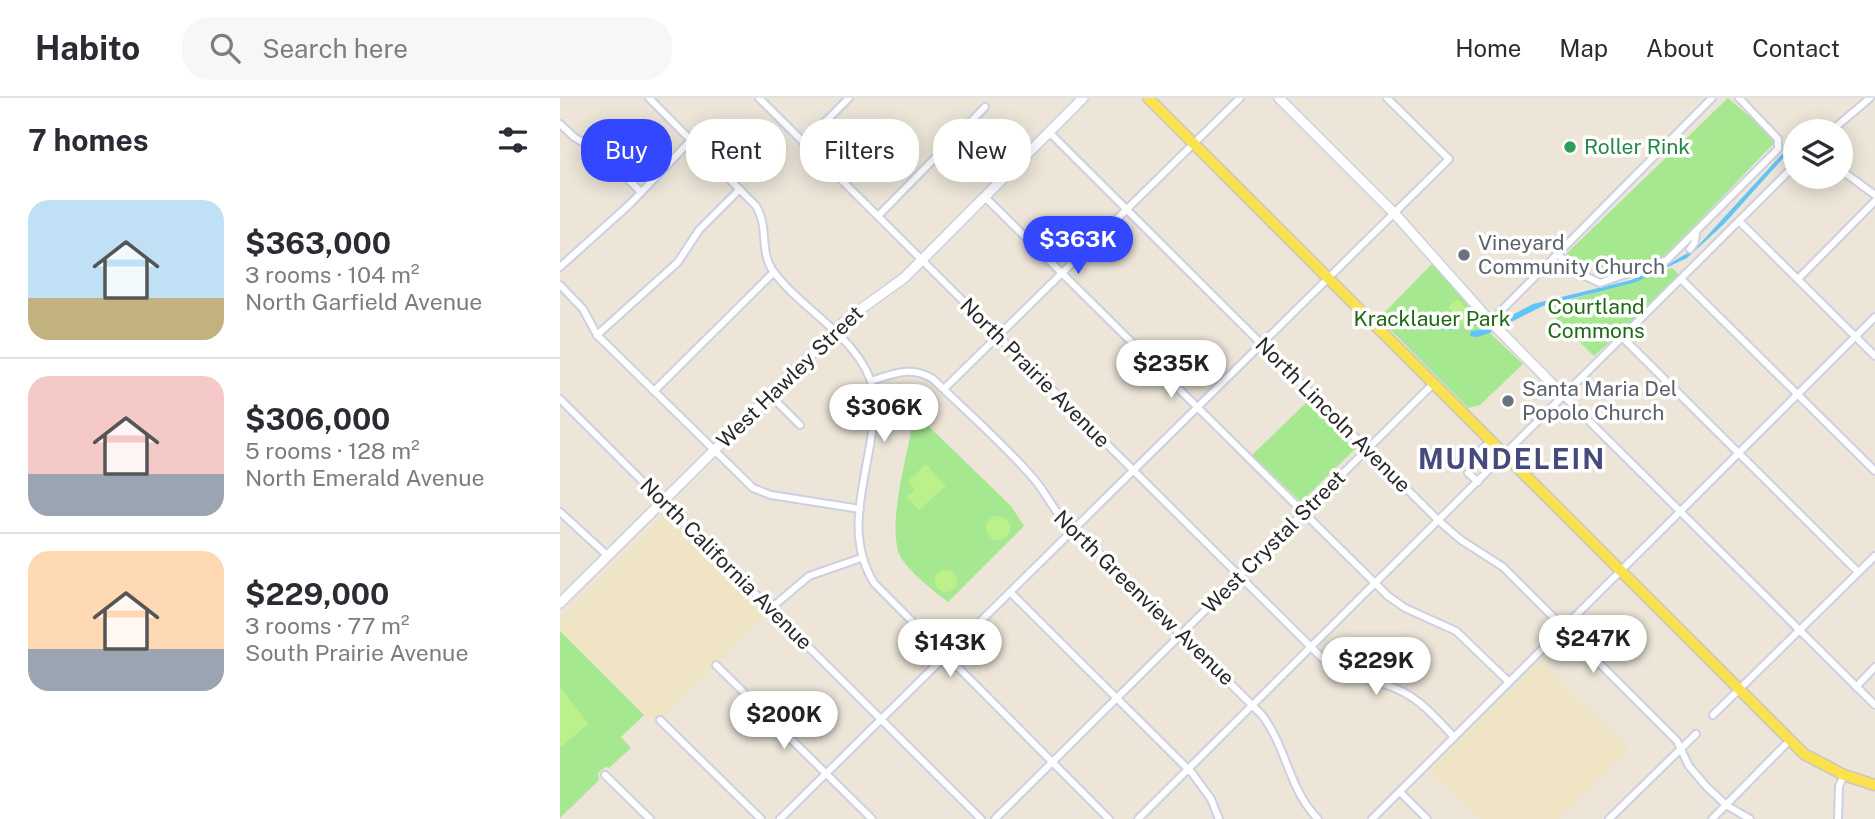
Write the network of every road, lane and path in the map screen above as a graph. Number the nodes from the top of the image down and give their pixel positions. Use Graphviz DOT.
graph roads {
  1 [pos="649,98"];
  2 [pos="759,98"];
  3 [pos="849,98"];
  4 [pos="1083,98"];
  5 [pos="1148,98"];
  6 [pos="1240,98"];
  7 [pos="1279,98"];
  8 [pos="1387,98"];
  9 [pos="1712,98"];
  10 [pos="1738,98"];
  11 [pos="1870,98"];
  12 [pos="1875,100"];
  13 [pos="985,107"];
  14 [pos="828,119"];
  15 [pos="1845,119"];
  16 [pos="560,124"];
  17 [pos="1049,132"];
  18 [pos="686,135"];
  19 [pos="800,139"];
  20 [pos="1193,144"];
  21 [pos="686,145"];
  22 [pos="1783,177"];
  23 [pos="1853,179"];
  24 [pos="733,182"];
  25 [pos="844,182"];
  26 [pos="740,189"];
  27 [pos="641,192"];
  28 [pos="1875,195"];
  29 [pos="985,197"];
  30 [pos="1875,201"];
  31 [pos="1126,209"];
  32 [pos="1395,214"];
  33 [pos="878,216"];
  34 [pos="1739,221"];
  35 [pos="1696,233"];
  36 [pos="1690,249"];
  37 [pos="1557,254"];
  38 [pos="922,260"];
  39 [pos="560,267"];
  40 [pos="774,272"];
  41 [pos="1062,272"];
  42 [pos="1681,279"];
  43 [pos="1798,279"];
  44 [pos="1329,280"];
  45 [pos="560,285"];
  46 [pos="1875,317"];
  47 [pos="1490,322"];
  48 [pos="834,331"];
  49 [pos="597,335"];
  50 [pos="997,335"];
  51 [pos="1622,337"];
  52 [pos="1856,337"];
  53 [pos="1262,345"];
  54 [pos="1875,356"];
  55 [pos="871,382"];
  56 [pos="1433,384"];
  57 [pos="944,390"];
  58 [pos="654,391"];
  59 [pos="770,394"];
  60 [pos="1422,395"];
  61 [pos="1797,395"];
  62 [pos="1564,396"];
  63 [pos="560,399"];
  64 [pos="1429,402"];
  65 [pos="1198,408"];
  66 [pos="1405,411"];
  67 [pos="1413,419"];
  68 [pos="800,425"];
  69 [pos="1491,441"];
  70 [pos="1366,450"];
  71 [pos="714,451"];
  72 [pos="1480,451"];
  73 [pos="1739,453"];
  74 [pos="1505,455"];
  75 [pos="1133,471"];
  76 [pos="1875,471"];
  77 [pos="1468,473"];
  78 [pos="1478,482"];
  79 [pos="663,501"];
  80 [pos="860,509"];
  81 [pos="560,512"];
  82 [pos="1681,512"];
  83 [pos="1304,513"];
  84 [pos="1439,521"];
  85 [pos="1074,530"];
  86 [pos="1875,555"];
  87 [pos="608,556"];
  88 [pos="861,558"];
  89 [pos="1622,572"];
  90 [pos="1858,572"];
  91 [pos="1240,576"];
  92 [pos="1375,584"];
  93 [pos="1011,593"];
  94 [pos="560,603"];
  95 [pos="770,609"];
  96 [pos="1564,628"];
  97 [pos="1799,630"];
  98 [pos="1181,634"];
  99 [pos="1311,647"];
  100 [pos="946,656"];
  101 [pos="716,664"];
  102 [pos="1875,667"];
  103 [pos="1509,682"];
  104 [pos="1856,687"];
  105 [pos="1740,690"];
  106 [pos="1116,698"];
  107 [pos="1253,705"];
  108 [pos="1875,705"];
  109 [pos="1713,715"];
  110 [pos="660,720"];
  111 [pos="881,720"];
  112 [pos="1696,734"];
  113 [pos="1454,737"];
  114 [pos="1790,740"];
  115 [pos="1680,748"];
  116 [pos="1052,762"];
  117 [pos="1188,769"];
  118 [pos="826,774"];
  119 [pos="605,775"];
  120 [pos="1843,775"];
  121 [pos="1875,785"];
  122 [pos="1400,792"];
  123 [pos="1726,805"];
  124 [pos="650,819"];
  125 [pos="761,819"];
  126 [pos="780,819"];
  127 [pos="872,819"];
  128 [pos="981,819"];
  129 [pos="995,819"];
  130 [pos="1109,819"];
  131 [pos="1138,819"];
  132 [pos="1219,819"];
  133 [pos="1318,819"];
  134 [pos="1372,819"];
  135 [pos="1427,819"];
  136 [pos="1609,819"];
  137 [pos="1712,819"];
  138 [pos="1750,819"];
  139 [pos="1838,819"];
  1 -- 18 [label="street"];
  2 -- 19 [label="street, North Prairie Avenue"];
  3 -- 14 [label="street"];
  4 -- 17 [label="street, West Hawley Street"];
  5 -- 20 [label="main road"];
  6 -- 20 [label="street"];
  7 -- 32 [label="street"];
  8 -- 32 [label="street"];
  9 -- 37 [label="street"];
  10 -- 35 [label="street"];
  11 -- 12 [label="street"];
  11 -- 15 [label="street"];
  13 -- 33 [label="street"];
  16 -- 27 [label="street"];
  17 -- 29 [label="street, West Hawley Street"];
  17 -- 31 [label="street, North Lincoln Avenue"];
  20 -- 31 [label="street"];
  20 -- 44 [label="main road"];
  21 -- 27 [label="street"];
  22 -- 34 [label="street"];
  23 -- 28 [label="street"];
  24 -- 26 [label="street"];
  25 -- 33 [label="street, North Prairie Avenue"];
  26 -- 40 [label="street"];
  26 -- 49 [label="street"];
  27 -- 39 [label="street"];
  29 -- 38 [label="street, West Hawley Street"];
  29 -- 41 [label="street"];
  30 -- 43 [label="street"];
  31 -- 41 [label="street"];
  31 -- 53 [label="street, North Lincoln Avenue"];
  32 -- 44 [label="street"];
  32 -- 47 [label="street"];
  33 -- 38 [label="street, North Prairie Avenue"];
  34 -- 42 [label="street"];
  34 -- 43 [label="street"];
  35 -- 36 [label="street"];
  35 -- 37 [label="street"];
  37 -- 47 [label="street"];
  38 -- 48 [label="street, West Hawley Street"];
  38 -- 50 [label="street, North Prairie Avenue"];
  40 -- 48 [label="street"];
  40 -- 58 [label="street"];
  41 -- 50 [label="street"];
  41 -- 65 [label="street"];
  42 -- 51 [label="street"];
  42 -- 61 [label="street"];
  43 -- 52 [label="street"];
  44 -- 53 [label="street"];
  44 -- 56 [label="main road"];
  45 -- 49 [label="street"];
  46 -- 52 [label="street"];
  47 -- 62 [label="street"];
  48 -- 55 [label="street"];
  48 -- 59 [label="street, West Hawley Street"];
  49 -- 58 [label="street"];
  50 -- 57 [label="street"];
  50 -- 75 [label="street, North Prairie Avenue"];
  51 -- 62 [label="street"];
  51 -- 73 [label="street"];
  52 -- 54 [label="street"];
  52 -- 61 [label="street"];
  53 -- 65 [label="street"];
  53 -- 70 [label="street, North Lincoln Avenue"];
  55 -- 57 [label="street, North Greenview Avenue"];
  55 -- 80 [label="street"];
  56 -- 60 [label="street, West Crystal Street"];
  56 -- 69 [label="main road"];
  57 -- 85 [label="street, North Greenview Avenue"];
  58 -- 71 [label="street"];
  59 -- 68 [label="street"];
  59 -- 71 [label="street, West Hawley Street"];
  60 -- 64 [label="street"];
  60 -- 66 [label="street, West Crystal Street"];
  61 -- 73 [label="street"];
  61 -- 76 [label="street"];
  62 -- 74 [label="street"];
  62 -- 82 [label="street"];
  63 -- 79 [label="street, North California Avenue"];
  65 -- 75 [label="street"];
  65 -- 83 [label="street"];
  66 -- 67 [label="street"];
  66 -- 70 [label="street, West Crystal Street"];
  69 -- 72 [label="street"];
  69 -- 74 [label="main road"];
  70 -- 83 [label="street, West Crystal Street"];
  70 -- 84 [label="street, North Lincoln Avenue"];
  71 -- 79 [label="street, West Hawley Street"];
  71 -- 80 [label="street"];
  73 -- 82 [label="street"];
  73 -- 90 [label="street"];
  74 -- 78 [label="street"];
  74 -- 89 [label="main road"];
  75 -- 85 [label="street"];
  75 -- 91 [label="street, North Prairie Avenue"];
  77 -- 78 [label="street"];
  78 -- 84 [label="street"];
  79 -- 87 [label="street, West Hawley Street"];
  79 -- 95 [label="street, North California Avenue"];
  80 -- 88 [label="street"];
  81 -- 87 [label="street"];
  82 -- 89 [label="street"];
  82 -- 97 [label="street"];
  83 -- 91 [label="street, West Crystal Street"];
  83 -- 92 [label="street"];
  84 -- 92 [label="street"];
  84 -- 96 [label="street, North Lincoln Avenue"];
  85 -- 93 [label="street"];
  85 -- 98 [label="street, North Greenview Avenue"];
  86 -- 90 [label="street"];
  87 -- 94 [label="street, West Hawley Street"];
  88 -- 95 [label="street"];
  88 -- 100 [label="street"];
  89 -- 96 [label="street"];
  89 -- 105 [label="main road"];
  90 -- 97 [label="street"];
  91 -- 98 [label="street, West Crystal Street"];
  91 -- 99 [label="street, North Prairie Avenue"];
  92 -- 99 [label="street"];
  92 -- 103 [label="street"];
  93 -- 100 [label="street"];
  93 -- 106 [label="street"];
  95 -- 111 [label="street, North California Avenue"];
  96 -- 103 [label="street"];
  96 -- 115 [label="street, North Lincoln Avenue"];
  97 -- 104 [label="street"];
  97 -- 105 [label="street"];
  98 -- 106 [label="street, West Crystal Street"];
  98 -- 107 [label="street, North Greenview Avenue"];
  99 -- 107 [label="street"];
  99 -- 113 [label="street, North Prairie Avenue"];
  100 -- 111 [label="street"];
  100 -- 116 [label="street"];
  101 -- 118 [label="street"];
  102 -- 104 [label="street"];
  103 -- 113 [label="street"];
  104 -- 108 [label="street"];
  105 -- 109 [label="street"];
  105 -- 114 [label="main road"];
  106 -- 116 [label="street, West Crystal Street"];
  106 -- 117 [label="street"];
  107 -- 117 [label="street"];
  107 -- 133 [label="street, North Greenview Avenue"];
  110 -- 125 [label="street"];
  111 -- 118 [label="street"];
  111 -- 128 [label="street, North California Avenue"];
  112 -- 115 [label="street"];
  113 -- 122 [label="street"];
  114 -- 120 [label="main road"];
  114 -- 123 [label="street"];
  115 -- 123 [label="street, North Lincoln Avenue"];
  115 -- 136 [label="street"];
  116 -- 129 [label="street, West Crystal Street"];
  116 -- 130 [label="street"];
  117 -- 131 [label="street"];
  117 -- 132 [label="street"];
  118 -- 126 [label="street"];
  118 -- 127 [label="street"];
  119 -- 124 [label="street"];
  120 -- 121 [label="main road"];
  120 -- 139 [label="street"];
  122 -- 134 [label="street"];
  122 -- 135 [label="street"];
  123 -- 137 [label="street"];
  123 -- 138 [label="street, North Lincoln Avenue"];
}
